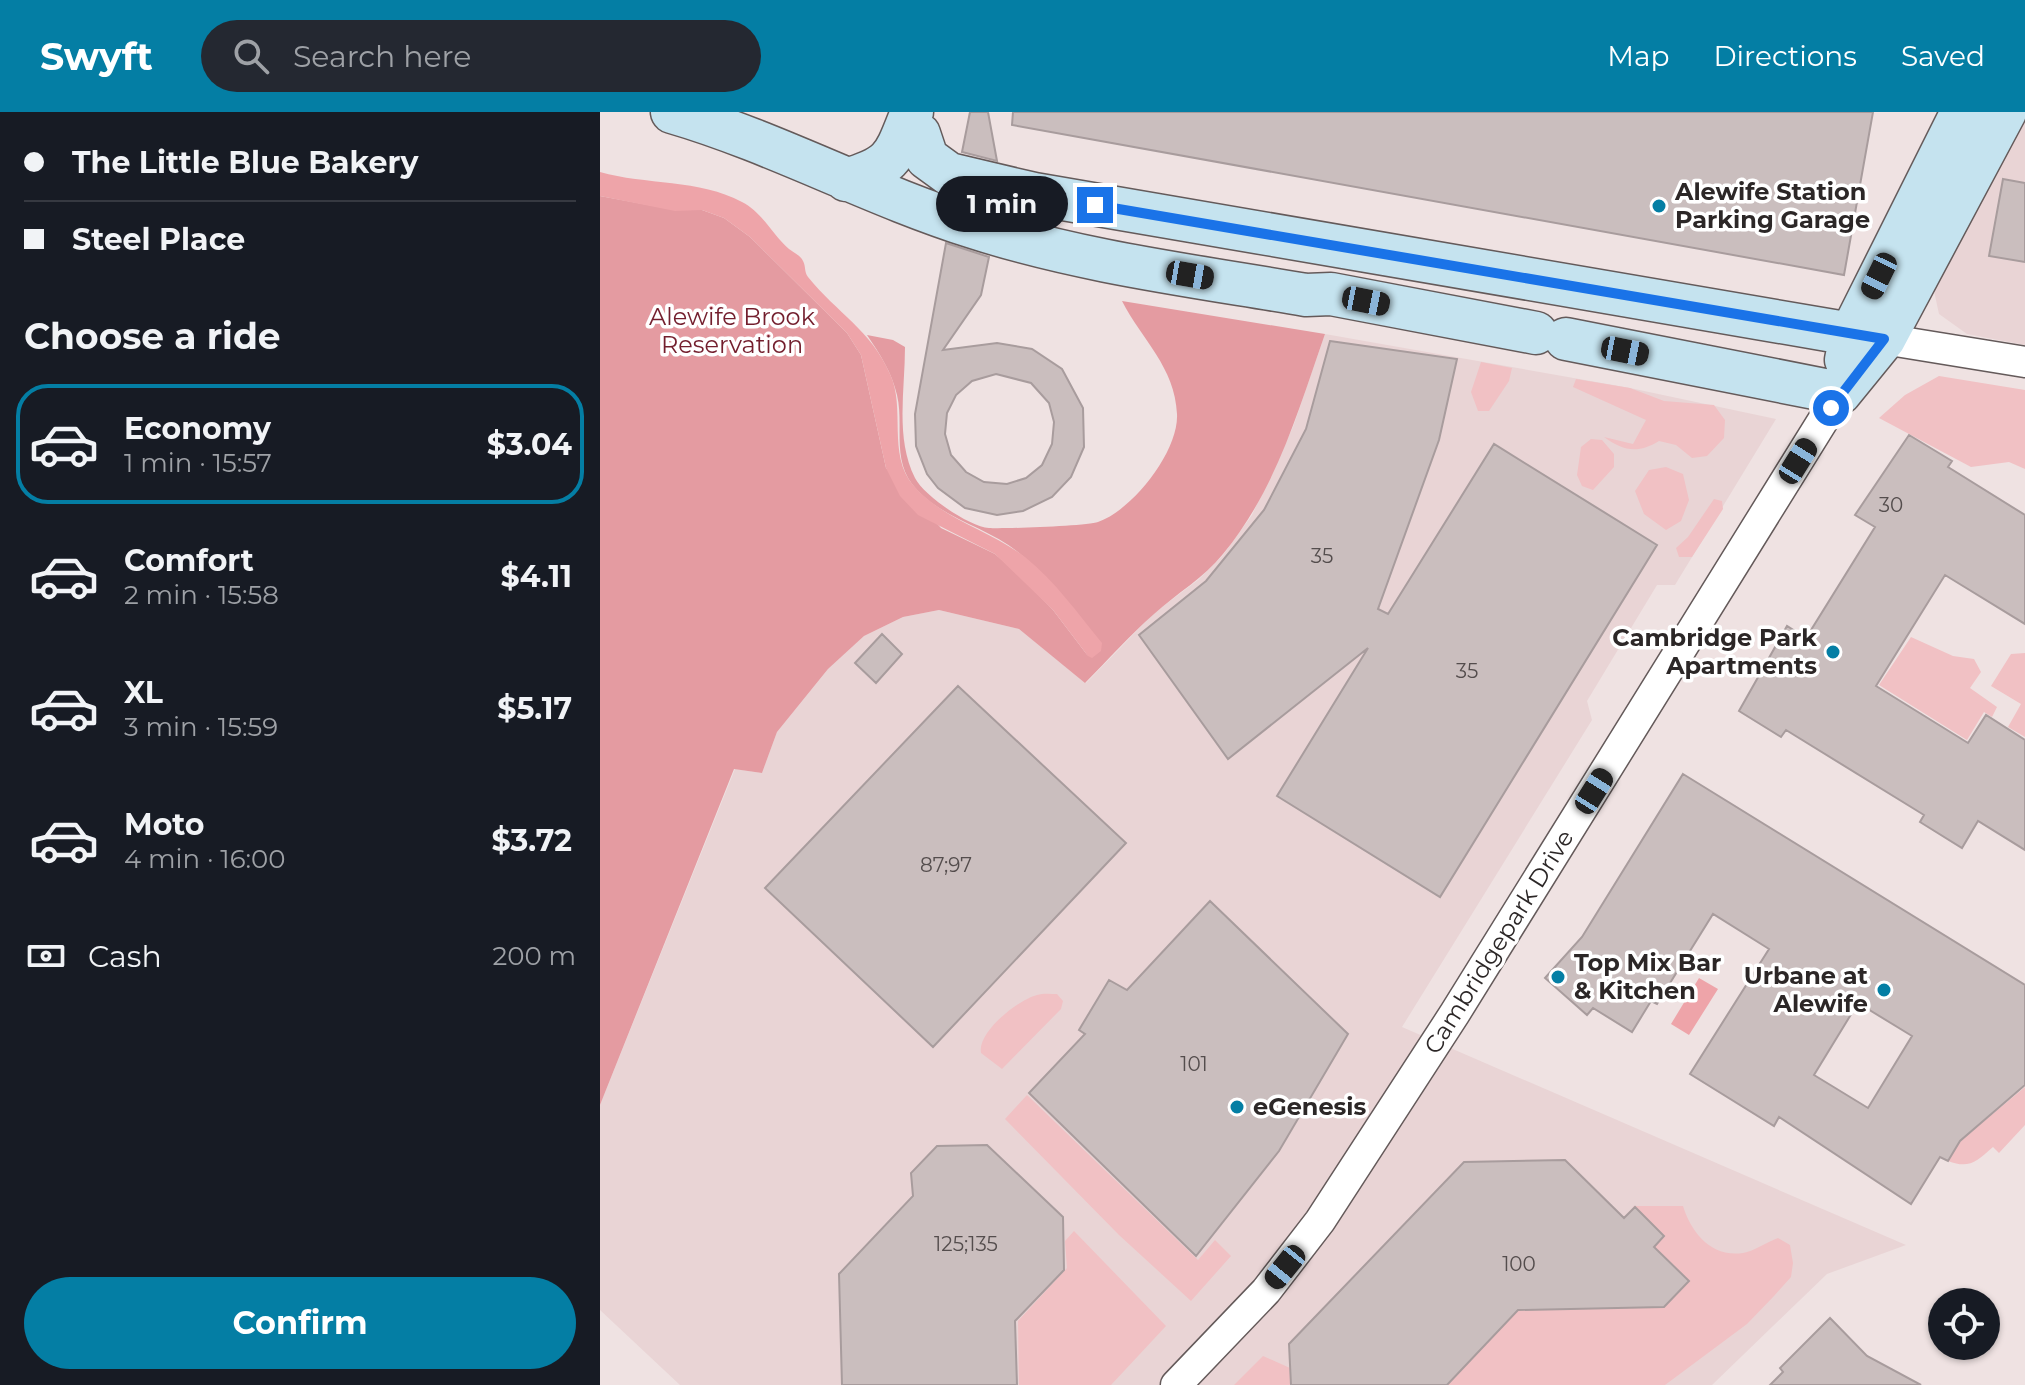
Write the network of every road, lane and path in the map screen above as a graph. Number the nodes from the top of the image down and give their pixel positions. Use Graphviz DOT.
graph roads {
  1 [pos="672,112"];
  2 [pos="1962,112"];
  3 [pos="2005,112"];
  4 [pos="919,129"];
  5 [pos="863,187"];
  6 [pos="1867,337"];
  7 [pos="2025,362"];
  8 [pos="1840,393"];
  9 [pos="1176,1385"];
  1 -- 5 [label="main road"];
  2 -- 6 [label="main road, Cambridgepark Drive"];
  3 -- 6 [label="main road, Cambridgepark Drive"];
  4 -- 5 [label="main road"];
  4 -- 6 [label="main road"];
  5 -- 8 [label="main road"];
  6 -- 7 [label="street"];
  6 -- 8 [label="main road, Cambridgepark Drive"];
  8 -- 9 [label="street, Cambridgepark Drive"];
}
